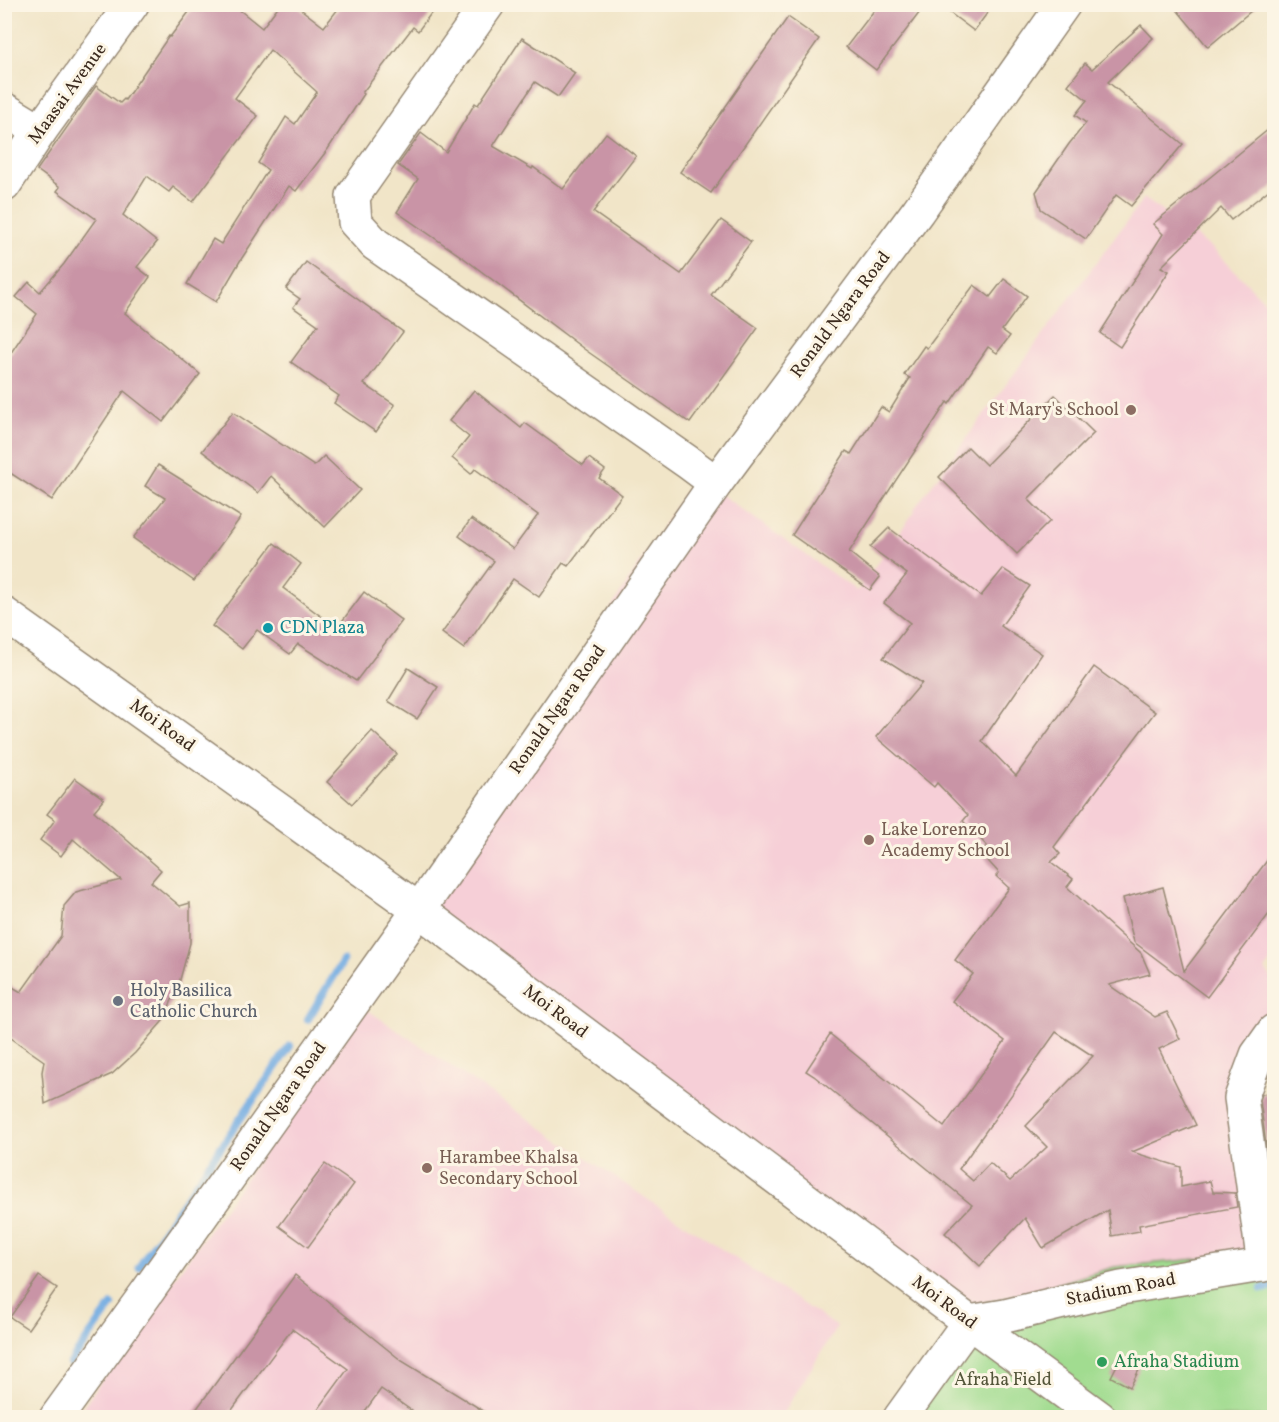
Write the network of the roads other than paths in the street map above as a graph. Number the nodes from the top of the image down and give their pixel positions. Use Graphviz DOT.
graph roads {
  1 [pos="132,4"];
  2 [pos="488,4"];
  3 [pos="1064,4"];
  4 [pos="4,109"];
  5 [pos="40,131"];
  6 [pos="4,185"];
  7 [pos="716,483"];
  8 [pos="4,614"];
  9 [pos="419,910"];
  10 [pos="1275,1031"];
  11 [pos="1269,1264"];
  12 [pos="969,1322"];
  13 [pos="56,1418"];
  14 [pos="900,1418"];
  15 [pos="1100,1418"];
  1 -- 5 [label="street, Maasai Avenue"];
  2 -- 7 [label="street"];
  3 -- 7 [label="street, Ronald Ngara Road"];
  4 -- 5 [label="street"];
  5 -- 6 [label="street, Maasai Avenue"];
  7 -- 9 [label="street, Ronald Ngara Road"];
  8 -- 9 [label="street, Moi Road"];
  9 -- 12 [label="street, Moi Road"];
  9 -- 13 [label="street, Ronald Ngara Road"];
  10 -- 11 [label="street"];
  11 -- 12 [label="street, Stadium Road"];
  12 -- 14 [label="street"];
  12 -- 15 [label="street, Moi Road"];
}
